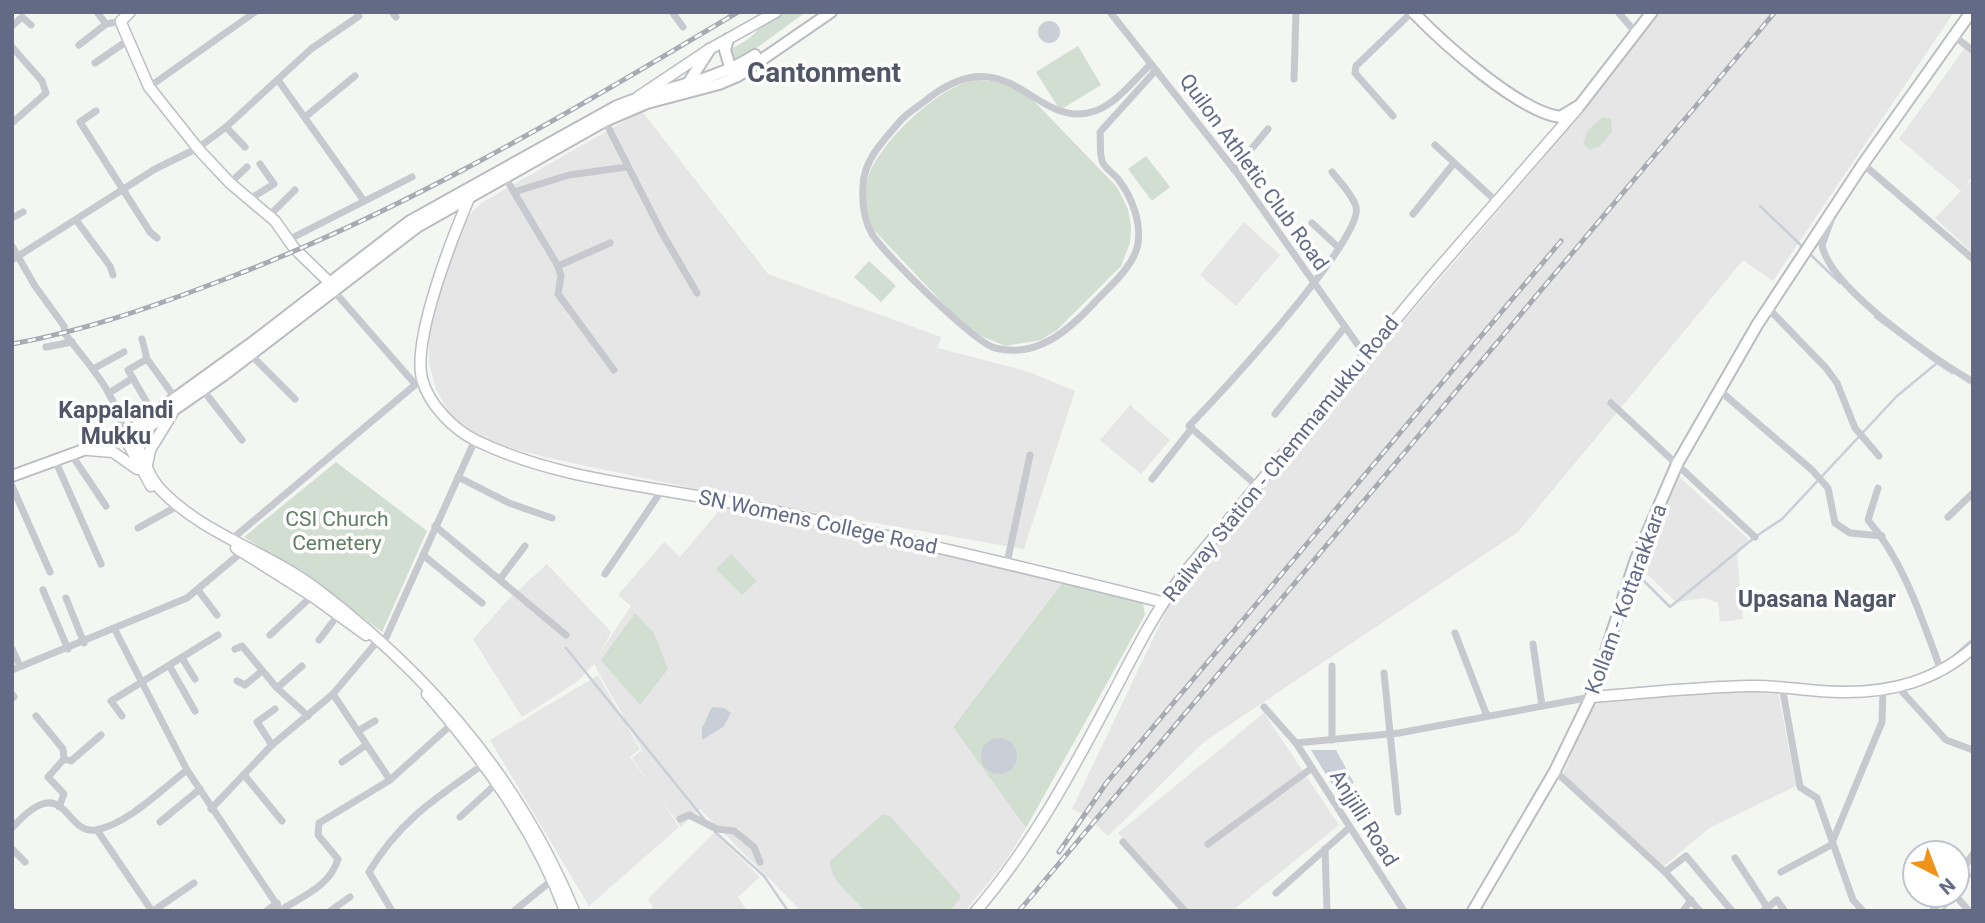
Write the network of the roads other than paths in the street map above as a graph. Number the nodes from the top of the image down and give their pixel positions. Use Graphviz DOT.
graph roads {
  1 [pos="97,12"];
  2 [pos="130,12"];
  3 [pos="255,12"];
  4 [pos="672,12"];
  5 [pos="776,12"];
  6 [pos="818,12"];
  7 [pos="831,12"];
  8 [pos="1110,12"];
  9 [pos="1296,12"];
  10 [pos="1413,12"];
  11 [pos="1618,12"];
  12 [pos="1653,12"];
  13 [pos="1971,12"];
  14 [pos="243,16"];
  15 [pos="359,16"];
  16 [pos="121,21"];
  17 [pos="106,24"];
  18 [pos="32,25"];
  19 [pos="12,26"];
  20 [pos="683,27"];
  21 [pos="1636,33"];
  22 [pos="1953,35"];
  23 [pos="728,40"];
  24 [pos="127,41"];
  25 [pos="79,45"];
  26 [pos="12,47"];
  27 [pos="710,49"];
  28 [pos="1973,51"];
  29 [pos="95,63"];
  30 [pos="1154,67"];
  31 [pos="731,70"];
  32 [pos="355,76"];
  33 [pos="1294,79"];
  34 [pos="278,80"];
  35 [pos="688,83"];
  36 [pos="149,87"];
  37 [pos="682,94"];
  38 [pos="638,97"];
  39 [pos="1580,105"];
  40 [pos="96,111"];
  41 [pos="1543,111"];
  42 [pos="1393,116"];
  43 [pos="305,117"];
  44 [pos="606,121"];
  45 [pos="12,123"];
  46 [pos="226,127"];
  47 [pos="1268,129"];
  48 [pos="1557,134"];
  49 [pos="1434,145"];
  50 [pos="198,148"];
  51 [pos="245,148"];
  52 [pos="1454,163"];
  53 [pos="260,164"];
  54 [pos="1863,164"];
  55 [pos="247,167"];
  56 [pos="627,167"];
  57 [pos="1234,170"];
  58 [pos="1332,172"];
  59 [pos="412,177"];
  60 [pos="505,177"];
  61 [pos="230,183"];
  62 [pos="123,188"];
  63 [pos="295,190"];
  64 [pos="514,192"];
  65 [pos="467,193"];
  66 [pos="248,200"];
  67 [pos="364,201"];
  68 [pos="1497,202"];
  69 [pos="1833,209"];
  70 [pos="23,212"];
  71 [pos="1413,214"];
  72 [pos="269,216"];
  73 [pos="12,218"];
  74 [pos="76,220"];
  75 [pos="1312,223"];
  76 [pos="157,238"];
  77 [pos="288,240"];
  78 [pos="610,243"];
  79 [pos="12,246"];
  80 [pos="1339,248"];
  81 [pos="16,258"];
  82 [pos="1973,259"];
  83 [pos="558,266"];
  84 [pos="113,275"];
  85 [pos="1314,284"];
  86 [pos="331,286"];
  87 [pos="697,293"];
  88 [pos="1768,308"];
  89 [pos="1345,327"];
  90 [pos="142,339"];
  91 [pos="72,342"];
  92 [pos="47,347"];
  93 [pos="124,352"];
  94 [pos="251,355"];
  95 [pos="1365,355"];
  96 [pos="148,359"];
  97 [pos="93,369"];
  98 [pos="614,369"];
  99 [pos="134,378"];
  100 [pos="418,382"];
  101 [pos="1973,382"];
  102 [pos="204,390"];
  103 [pos="1719,390"];
  104 [pos="109,393"];
  105 [pos="176,399"];
  106 [pos="295,399"];
  107 [pos="1611,403"];
  108 [pos="175,411"];
  109 [pos="153,413"];
  110 [pos="1275,414"];
  111 [pos="1192,428"];
  112 [pos="128,434"];
  113 [pos="242,440"];
  114 [pos="475,440"];
  115 [pos="76,452"];
  116 [pos="1030,455"];
  117 [pos="1879,456"];
  118 [pos="55,460"];
  119 [pos="1677,464"];
  120 [pos="144,468"];
  121 [pos="12,476"];
  122 [pos="458,477"];
  123 [pos="1152,479"];
  124 [pos="12,486"];
  125 [pos="1257,486"];
  126 [pos="1878,488"];
  127 [pos="663,490"];
  128 [pos="1973,493"];
  129 [pos="106,506"];
  130 [pos="174,508"];
  131 [pos="1948,517"];
  132 [pos="552,518"];
  133 [pos="435,526"];
  134 [pos="138,528"];
  135 [pos="1882,536"];
  136 [pos="1755,537"];
  137 [pos="232,539"];
  138 [pos="525,546"];
  139 [pos="242,552"];
  140 [pos="423,555"];
  141 [pos="1007,563"];
  142 [pos="101,564"];
  143 [pos="50,572"];
  144 [pos="605,574"];
  145 [pos="500,579"];
  146 [pos="43,590"];
  147 [pos="198,590"];
  148 [pos="312,596"];
  149 [pos="66,598"];
  150 [pos="1162,602"];
  151 [pos="482,603"];
  152 [pos="217,615"];
  153 [pos="338,615"];
  154 [pos="114,628"];
  155 [pos="1455,633"];
  156 [pos="218,635"];
  157 [pos="270,635"];
  158 [pos="566,635"];
  159 [pos="319,640"];
  160 [pos="85,642"];
  161 [pos="380,643"];
  162 [pos="1533,645"];
  163 [pos="1973,648"];
  164 [pos="12,649"];
  165 [pos="68,649"];
  166 [pos="235,649"];
  167 [pos="182,659"];
  168 [pos="302,666"];
  169 [pos="1332,666"];
  170 [pos="170,667"];
  171 [pos="16,668"];
  172 [pos="262,671"];
  173 [pos="1384,673"];
  174 [pos="1942,673"];
  175 [pos="195,679"];
  176 [pos="237,681"];
  177 [pos="142,684"];
  178 [pos="1782,685"];
  179 [pos="1897,687"];
  180 [pos="277,688"];
  181 [pos="1883,688"];
  182 [pos="333,694"];
  183 [pos="1591,697"];
  184 [pos="1542,706"];
  185 [pos="1264,707"];
  186 [pos="275,709"];
  187 [pos="195,711"];
  188 [pos="36,716"];
  189 [pos="122,716"];
  190 [pos="307,716"];
  191 [pos="1487,716"];
  192 [pos="375,721"];
  193 [pos="452,724"];
  194 [pos="358,731"];
  195 [pos="1391,734"];
  196 [pos="101,735"];
  197 [pos="1332,740"];
  198 [pos="1296,743"];
  199 [pos="272,745"];
  200 [pos="366,745"];
  201 [pos="1973,750"];
  202 [pos="64,759"];
  203 [pos="342,762"];
  204 [pos="484,764"];
  205 [pos="1312,768"];
  206 [pos="187,770"];
  207 [pos="1555,771"];
  208 [pos="245,776"];
  209 [pos="390,780"];
  210 [pos="498,783"];
  211 [pos="200,789"];
  212 [pos="59,807"];
  213 [pos="211,809"];
  214 [pos="1398,812"];
  215 [pos="460,817"];
  216 [pos="680,819"];
  217 [pos="282,821"];
  218 [pos="160,822"];
  219 [pos="12,828"];
  220 [pos="1349,828"];
  221 [pos="97,830"];
  222 [pos="1123,842"];
  223 [pos="1208,844"];
  224 [pos="1831,845"];
  225 [pos="12,849"];
  226 [pos="1325,849"];
  227 [pos="1735,858"];
  228 [pos="25,862"];
  229 [pos="760,862"];
  230 [pos="1665,872"];
  231 [pos="1781,872"];
  232 [pos="551,881"];
  233 [pos="194,883"];
  234 [pos="1276,893"];
  235 [pos="350,897"];
  236 [pos="1691,900"];
  237 [pos="280,908"];
  238 [pos="1398,909"];
  239 [pos="1765,909"];
  240 [pos="1783,910"];
  241 [pos="152,911"];
  242 [pos="266,911"];
  243 [pos="330,911"];
  244 [pos="392,911"];
  245 [pos="514,911"];
  246 [pos="565,911"];
  247 [pos="574,911"];
  248 [pos="976,911"];
  249 [pos="1185,911"];
  250 [pos="1327,911"];
  251 [pos="1473,911"];
  252 [pos="1682,911"];
  253 [pos="1700,911"];
  254 [pos="1732,911"];
  255 [pos="1863,911"];
  1 -- 17 [label="street"];
  2 -- 16 [label="main road"];
  3 -- 14 [label="street"];
  4 -- 20 [label="street"];
  5 -- 23 [label="main road"];
  6 -- 31 [label="main road"];
  7 -- 37 [label="main road"];
  8 -- 30 [label="street, Quilon Athletic Club Road"];
  9 -- 33 [label="street"];
  10 -- 41 [label="main road"];
  10 -- 42 [label="street"];
  11 -- 21 [label="street"];
  12 -- 21 [label="main road"];
  13 -- 22 [label="main road, Kollam - Kottarakkara"];
  14 -- 36 [label="street"];
  15 -- 34 [label="street"];
  16 -- 17 [label="street"];
  16 -- 24 [label="main road"];
  17 -- 25 [label="street"];
  18 -- 19 [label="street"];
  21 -- 39 [label="main road"];
  22 -- 28 [label="street"];
  22 -- 54 [label="main road, Kollam - Kottarakkara"];
  23 -- 27 [label="main road"];
  23 -- 31 [label="main road"];
  24 -- 29 [label="street"];
  24 -- 36 [label="main road"];
  26 -- 45 [label="street"];
  27 -- 35 [label="main road"];
  27 -- 38 [label="main road"];
  30 -- 30 [label="street"];
  30 -- 57 [label="street, Quilon Athletic Club Road"];
  31 -- 35 [label="main road"];
  32 -- 43 [label="street"];
  34 -- 43 [label="street"];
  34 -- 46 [label="street"];
  35 -- 37 [label="main road"];
  35 -- 38 [label="main road"];
  36 -- 50 [label="main road"];
  37 -- 44 [label="main road"];
  38 -- 65 [label="main road"];
  39 -- 41 [label="main road"];
  39 -- 48 [label="main road, Railway Station - Chemmamukku Road"];
  40 -- 62 [label="street"];
  41 -- 48 [label="main road"];
  43 -- 67 [label="street"];
  44 -- 56 [label="street"];
  44 -- 60 [label="main road"];
  46 -- 50 [label="street"];
  46 -- 51 [label="street"];
  47 -- 57 [label="street"];
  48 -- 68 [label="main road, Railway Station - Chemmamukku Road"];
  49 -- 52 [label="street"];
  50 -- 61 [label="main road"];
  50 -- 62 [label="street"];
  52 -- 68 [label="street"];
  52 -- 71 [label="street"];
  53 -- 66 [label="street"];
  54 -- 69 [label="main road, Kollam - Kottarakkara"];
  54 -- 82 [label="street"];
  55 -- 61 [label="street"];
  56 -- 64 [label="street"];
  56 -- 87 [label="street"];
  57 -- 85 [label="street, Quilon Athletic Club Road"];
  58 -- 80 [label="street"];
  59 -- 67 [label="street"];
  60 -- 64 [label="street"];
  60 -- 65 [label="main road"];
  61 -- 66 [label="main road"];
  62 -- 74 [label="street"];
  62 -- 76 [label="street"];
  63 -- 72 [label="street"];
  64 -- 83 [label="street"];
  65 -- 86 [label="main road"];
  65 -- 100 [label="main road"];
  66 -- 72 [label="main road"];
  67 -- 77 [label="street"];
  68 -- 95 [label="main road, Railway Station - Chemmamukku Road"];
  69 -- 88 [label="main road, Kollam - Kottarakkara"];
  69 -- 101 [label="street"];
  70 -- 73 [label="street"];
  72 -- 77 [label="main road"];
  74 -- 81 [label="street"];
  74 -- 84 [label="street"];
  75 -- 80 [label="street"];
  77 -- 86 [label="main road"];
  78 -- 83 [label="street"];
  79 -- 81 [label="street"];
  80 -- 85 [label="street"];
  81 -- 91 [label="street"];
  83 -- 98 [label="street"];
  85 -- 89 [label="street, Quilon Athletic Club Road"];
  85 -- 111 [label="street"];
  86 -- 94 [label="main road"];
  86 -- 100 [label="street"];
  86 -- 105 [label="main road"];
  88 -- 103 [label="main road, Kollam - Kottarakkara"];
  88 -- 117 [label="street"];
  89 -- 95 [label="street, Quilon Athletic Club Road"];
  89 -- 110 [label="street"];
  90 -- 96 [label="street"];
  91 -- 92 [label="street"];
  91 -- 97 [label="street"];
  93 -- 97 [label="street"];
  94 -- 102 [label="main road"];
  94 -- 106 [label="street"];
  95 -- 125 [label="main road, Railway Station - Chemmamukku Road"];
  96 -- 99 [label="street"];
  96 -- 105 [label="street"];
  97 -- 104 [label="street"];
  99 -- 104 [label="street"];
  99 -- 109 [label="street"];
  100 -- 114 [label="main road, SN Womens College Road"];
  100 -- 137 [label="street"];
  102 -- 108 [label="main road"];
  102 -- 113 [label="street"];
  103 -- 119 [label="main road, Kollam - Kottarakkara"];
  103 -- 135 [label="street"];
  104 -- 112 [label="street"];
  105 -- 109 [label="main road"];
  107 -- 119 [label="street"];
  108 -- 112 [label="main road"];
  108 -- 120 [label="main road"];
  109 -- 112 [label="main road"];
  111 -- 123 [label="street"];
  111 -- 125 [label="street"];
  112 -- 115 [label="main road"];
  112 -- 120 [label="main road"];
  114 -- 122 [label="street"];
  114 -- 127 [label="main road, SN Womens College Road"];
  115 -- 118 [label="main road"];
  115 -- 120 [label="main road"];
  115 -- 129 [label="street"];
  116 -- 141 [label="street"];
  118 -- 121 [label="main road"];
  118 -- 142 [label="street"];
  119 -- 136 [label="street"];
  119 -- 183 [label="main road, Kollam - Kottarakkara"];
  120 -- 130 [label="main road"];
  120 -- 137 [label="main road"];
  122 -- 132 [label="street"];
  122 -- 133 [label="street"];
  124 -- 143 [label="street"];
  125 -- 150 [label="main road, Railway Station - Chemmamukku Road"];
  126 -- 135 [label="street"];
  127 -- 141 [label="main road, SN Womens College Road"];
  127 -- 144 [label="street"];
  128 -- 131 [label="street"];
  130 -- 134 [label="street"];
  130 -- 139 [label="main road"];
  133 -- 140 [label="street"];
  133 -- 145 [label="street"];
  135 -- 174 [label="street"];
  137 -- 161 [label="main road"];
  138 -- 145 [label="street"];
  139 -- 147 [label="street"];
  139 -- 148 [label="main road"];
  140 -- 151 [label="street"];
  140 -- 161 [label="street"];
  141 -- 150 [label="main road, SN Womens College Road"];
  145 -- 158 [label="street"];
  146 -- 165 [label="street"];
  147 -- 152 [label="street"];
  147 -- 154 [label="street"];
  148 -- 153 [label="main road"];
  148 -- 157 [label="street"];
  149 -- 160 [label="street"];
  150 -- 248 [label="main road, Railway Station - Chemmamukku Road"];
  153 -- 159 [label="street"];
  153 -- 161 [label="main road"];
  154 -- 160 [label="street"];
  154 -- 177 [label="street"];
  155 -- 191 [label="street"];
  156 -- 167 [label="street"];
  160 -- 165 [label="street"];
  161 -- 182 [label="street"];
  161 -- 193 [label="main road"];
  161 -- 247 [label="main road"];
  162 -- 184 [label="street"];
  163 -- 174 [label="main road"];
  164 -- 171 [label="street"];
  165 -- 171 [label="street"];
  166 -- 172 [label="street"];
  167 -- 170 [label="street"];
  167 -- 175 [label="street"];
  168 -- 180 [label="street"];
  169 -- 197 [label="street"];
  170 -- 177 [label="street"];
  170 -- 187 [label="street"];
  172 -- 176 [label="street"];
  172 -- 180 [label="street"];
  173 -- 195 [label="street"];
  174 -- 179 [label="main road"];
  177 -- 189 [label="street"];
  177 -- 206 [label="street"];
  178 -- 181 [label="main road"];
  178 -- 183 [label="main road"];
  178 -- 224 [label="street"];
  179 -- 181 [label="main road"];
  179 -- 201 [label="street"];
  180 -- 190 [label="street"];
  181 -- 224 [label="street"];
  182 -- 190 [label="street"];
  182 -- 194 [label="street"];
  183 -- 184 [label="street"];
  183 -- 207 [label="main road, Kollam - Kottarakkara"];
  184 -- 191 [label="street"];
  185 -- 198 [label="street, Anjjilli Road"];
  186 -- 199 [label="street"];
  188 -- 202 [label="street"];
  190 -- 199 [label="street"];
  191 -- 195 [label="street"];
  192 -- 194 [label="street"];
  193 -- 204 [label="main road"];
  193 -- 209 [label="street"];
  194 -- 200 [label="street"];
  195 -- 197 [label="street"];
  195 -- 214 [label="street"];
  196 -- 202 [label="street"];
  197 -- 198 [label="street"];
  198 -- 205 [label="street, Anjjilli Road"];
  199 -- 208 [label="street"];
  200 -- 203 [label="street"];
  200 -- 209 [label="street"];
  202 -- 212 [label="street"];
  204 -- 210 [label="main road"];
  204 -- 244 [label="street"];
  205 -- 220 [label="street, Anjjilli Road"];
  205 -- 223 [label="street"];
  206 -- 211 [label="street"];
  206 -- 221 [label="street"];
  207 -- 230 [label="street"];
  207 -- 251 [label="main road, Kollam - Kottarakkara"];
  208 -- 213 [label="street"];
  208 -- 217 [label="street"];
  209 -- 237 [label="street"];
  210 -- 215 [label="street"];
  210 -- 232 [label="main road"];
  211 -- 213 [label="street"];
  211 -- 218 [label="street"];
  212 -- 219 [label="street"];
  212 -- 221 [label="street"];
  213 -- 237 [label="street"];
  216 -- 229 [label="street"];
  220 -- 226 [label="street"];
  220 -- 238 [label="street, Anjjilli Road"];
  221 -- 241 [label="street"];
  222 -- 249 [label="street"];
  224 -- 231 [label="street"];
  224 -- 255 [label="street"];
  225 -- 228 [label="street"];
  226 -- 234 [label="street"];
  226 -- 250 [label="street"];
  227 -- 239 [label="street"];
  230 -- 236 [label="street"];
  230 -- 254 [label="street"];
  232 -- 245 [label="street"];
  232 -- 246 [label="main road"];
  233 -- 241 [label="street"];
  235 -- 243 [label="street"];
  236 -- 252 [label="street"];
  236 -- 253 [label="street"];
  237 -- 242 [label="street"];
  239 -- 240 [label="street"];
}
